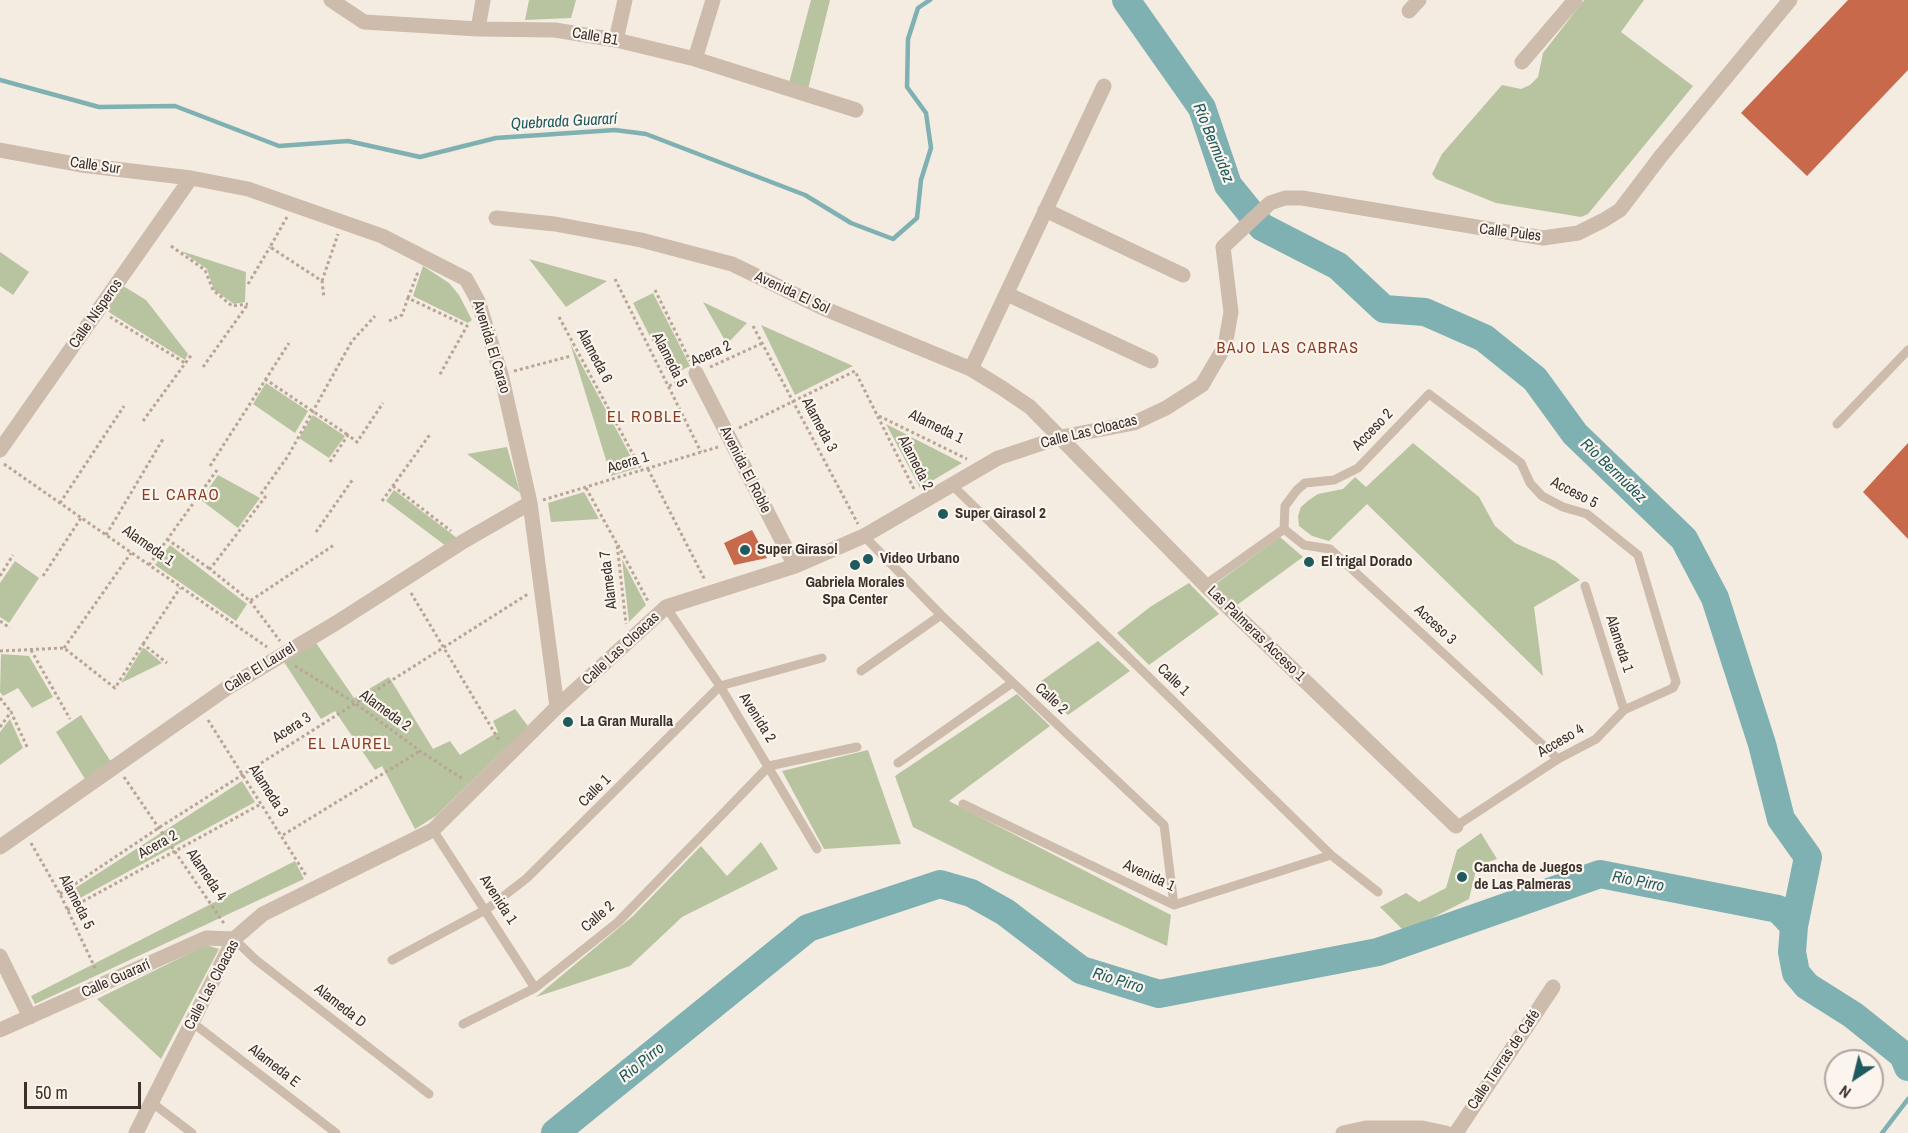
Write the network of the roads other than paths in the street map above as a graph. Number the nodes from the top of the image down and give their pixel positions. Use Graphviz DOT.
graph roads {
  1 [pos="331,0"];
  2 [pos="483,0"];
  3 [pos="625,0"];
  4 [pos="713,0"];
  5 [pos="1575,0"];
  6 [pos="1790,0"];
  7 [pos="478,29"];
  8 [pos="616,40"];
  9 [pos="694,59"];
  10 [pos="1522,62"];
  11 [pos="1104,86"];
  12 [pos="856,110"];
  13 [pos="0,150"];
  14 [pos="191,178"];
  15 [pos="1045,210"];
  16 [pos="496,218"];
  17 [pos="1223,261"];
  18 [pos="1183,274"];
  19 [pos="1007,294"];
  20 [pos="1908,350"];
  21 [pos="1151,361"];
  22 [pos="971,369"];
  23 [pos="696,373"];
  24 [pos="1429,394"];
  25 [pos="1838,424"];
  26 [pos="1061,437"];
  27 [pos="0,450"];
  28 [pos="951,484"];
  29 [pos="530,503"];
  30 [pos="1284,528"];
  31 [pos="864,536"];
  32 [pos="795,566"];
  33 [pos="1205,585"];
  34 [pos="1585,586"];
  35 [pos="661,611"];
  36 [pos="941,615"];
  37 [pos="822,658"];
  38 [pos="861,671"];
  39 [pos="1676,682"];
  40 [pos="1012,683"];
  41 [pos="720,686"];
  42 [pos="557,707"];
  43 [pos="1624,710"];
  44 [pos="857,747"];
  45 [pos="1558,759"];
  46 [pos="898,763"];
  47 [pos="769,766"];
  48 [pos="963,804"];
  49 [pos="1456,826"];
  50 [pos="433,830"];
  51 [pos="0,847"];
  52 [pos="817,849"];
  53 [pos="1331,855"];
  54 [pos="1378,892"];
  55 [pos="1174,905"];
  56 [pos="487,909"];
  57 [pos="234,939"];
  58 [pos="0,956"];
  59 [pos="392,960"];
  60 [pos="1553,987"];
  61 [pos="536,988"];
  62 [pos="30,1017"];
  63 [pos="193,1023"];
  64 [pos="463,1024"];
  65 [pos="0,1030"];
  66 [pos="429,1094"];
  67 [pos="151,1102"];
  68 [pos="136,1133"];
  69 [pos="192,1133"];
  70 [pos="336,1133"];
  71 [pos="1343,1133"];
  72 [pos="1446,1133"];
  73 [pos="1456,1133"];
  1 -- 7 [label="street, Calle B1"];
  2 -- 7 [label="street"];
  3 -- 8 [label="street"];
  4 -- 9 [label="street"];
  5 -- 10 [label="street"];
  6 -- 17 [label="street, Calle Pules"];
  7 -- 8 [label="street, Calle B1"];
  8 -- 9 [label="street, Calle B1"];
  9 -- 12 [label="street, Calle B1"];
  11 -- 15 [label="street"];
  13 -- 14 [label="street, Calle Sur"];
  14 -- 27 [label="street, Calle Nísperos"];
  14 -- 29 [label="street, Avenida El Carao"];
  15 -- 18 [label="street"];
  15 -- 19 [label="street"];
  16 -- 22 [label="street, Avenida El Sol"];
  17 -- 26 [label="street, Calle Las Cloacas"];
  19 -- 21 [label="street"];
  19 -- 22 [label="street"];
  20 -- 25 [label="lane"];
  22 -- 26 [label="street, Avenida El Sol"];
  23 -- 32 [label="street, Avenida El Roble"];
  24 -- 30 [label="lane, Acceso 2"];
  24 -- 39 [label="lane, Acceso 5"];
  26 -- 28 [label="street, Calle Las Cloacas"];
  26 -- 33 [label="street, Las Palmeras Acceso 1"];
  28 -- 31 [label="street, Calle Las Cloacas"];
  28 -- 53 [label="lane, Calle 1"];
  29 -- 42 [label="street, Avenida El Carao"];
  29 -- 51 [label="street, Calle El Laurel"];
  30 -- 33 [label="lane"];
  30 -- 45 [label="lane, Acceso 3"];
  31 -- 32 [label="street, Calle Las Cloacas"];
  31 -- 36 [label="lane, Calle 2"];
  32 -- 35 [label="street, Calle Las Cloacas"];
  33 -- 49 [label="street, Las Palmeras Acceso 1"];
  34 -- 43 [label="lane, Alameda 1"];
  35 -- 41 [label="lane, Avenida 2"];
  35 -- 42 [label="street, Calle Las Cloacas"];
  36 -- 38 [label="lane"];
  36 -- 40 [label="lane, Calle 2"];
  37 -- 41 [label="lane"];
  39 -- 43 [label="lane, Acceso 4"];
  40 -- 46 [label="lane"];
  40 -- 55 [label="lane, Calle 2"];
  41 -- 47 [label="lane, Avenida 2"];
  41 -- 56 [label="lane, Calle 1"];
  42 -- 50 [label="street, Calle Las Cloacas"];
  43 -- 45 [label="lane, Acceso 4"];
  44 -- 47 [label="lane"];
  45 -- 49 [label="lane, Acceso 4"];
  47 -- 52 [label="lane, Avenida 2"];
  47 -- 61 [label="lane, Calle 2"];
  48 -- 55 [label="lane, Avenida 1"];
  50 -- 56 [label="lane, Avenida 1"];
  50 -- 57 [label="street, Calle Las Cloacas"];
  53 -- 54 [label="lane, Calle 1"];
  53 -- 55 [label="lane, Avenida 1"];
  56 -- 59 [label="lane, Calle 1"];
  56 -- 61 [label="lane, Avenida 1"];
  57 -- 62 [label="street, Calle Guararí"];
  57 -- 63 [label="street, Calle Las Cloacas"];
  57 -- 66 [label="lane, Alameda D"];
  58 -- 62 [label="street"];
  60 -- 73 [label="street, Calle Tierras de Café"];
  61 -- 64 [label="lane, Calle 2"];
  62 -- 65 [label="street, Calle Guararí"];
  63 -- 67 [label="street, Calle Las Cloacas"];
  63 -- 70 [label="lane, Alameda E"];
  67 -- 68 [label="street, Calle Las Cloacas"];
  67 -- 69 [label="lane"];
  71 -- 72 [label="street"];
}
